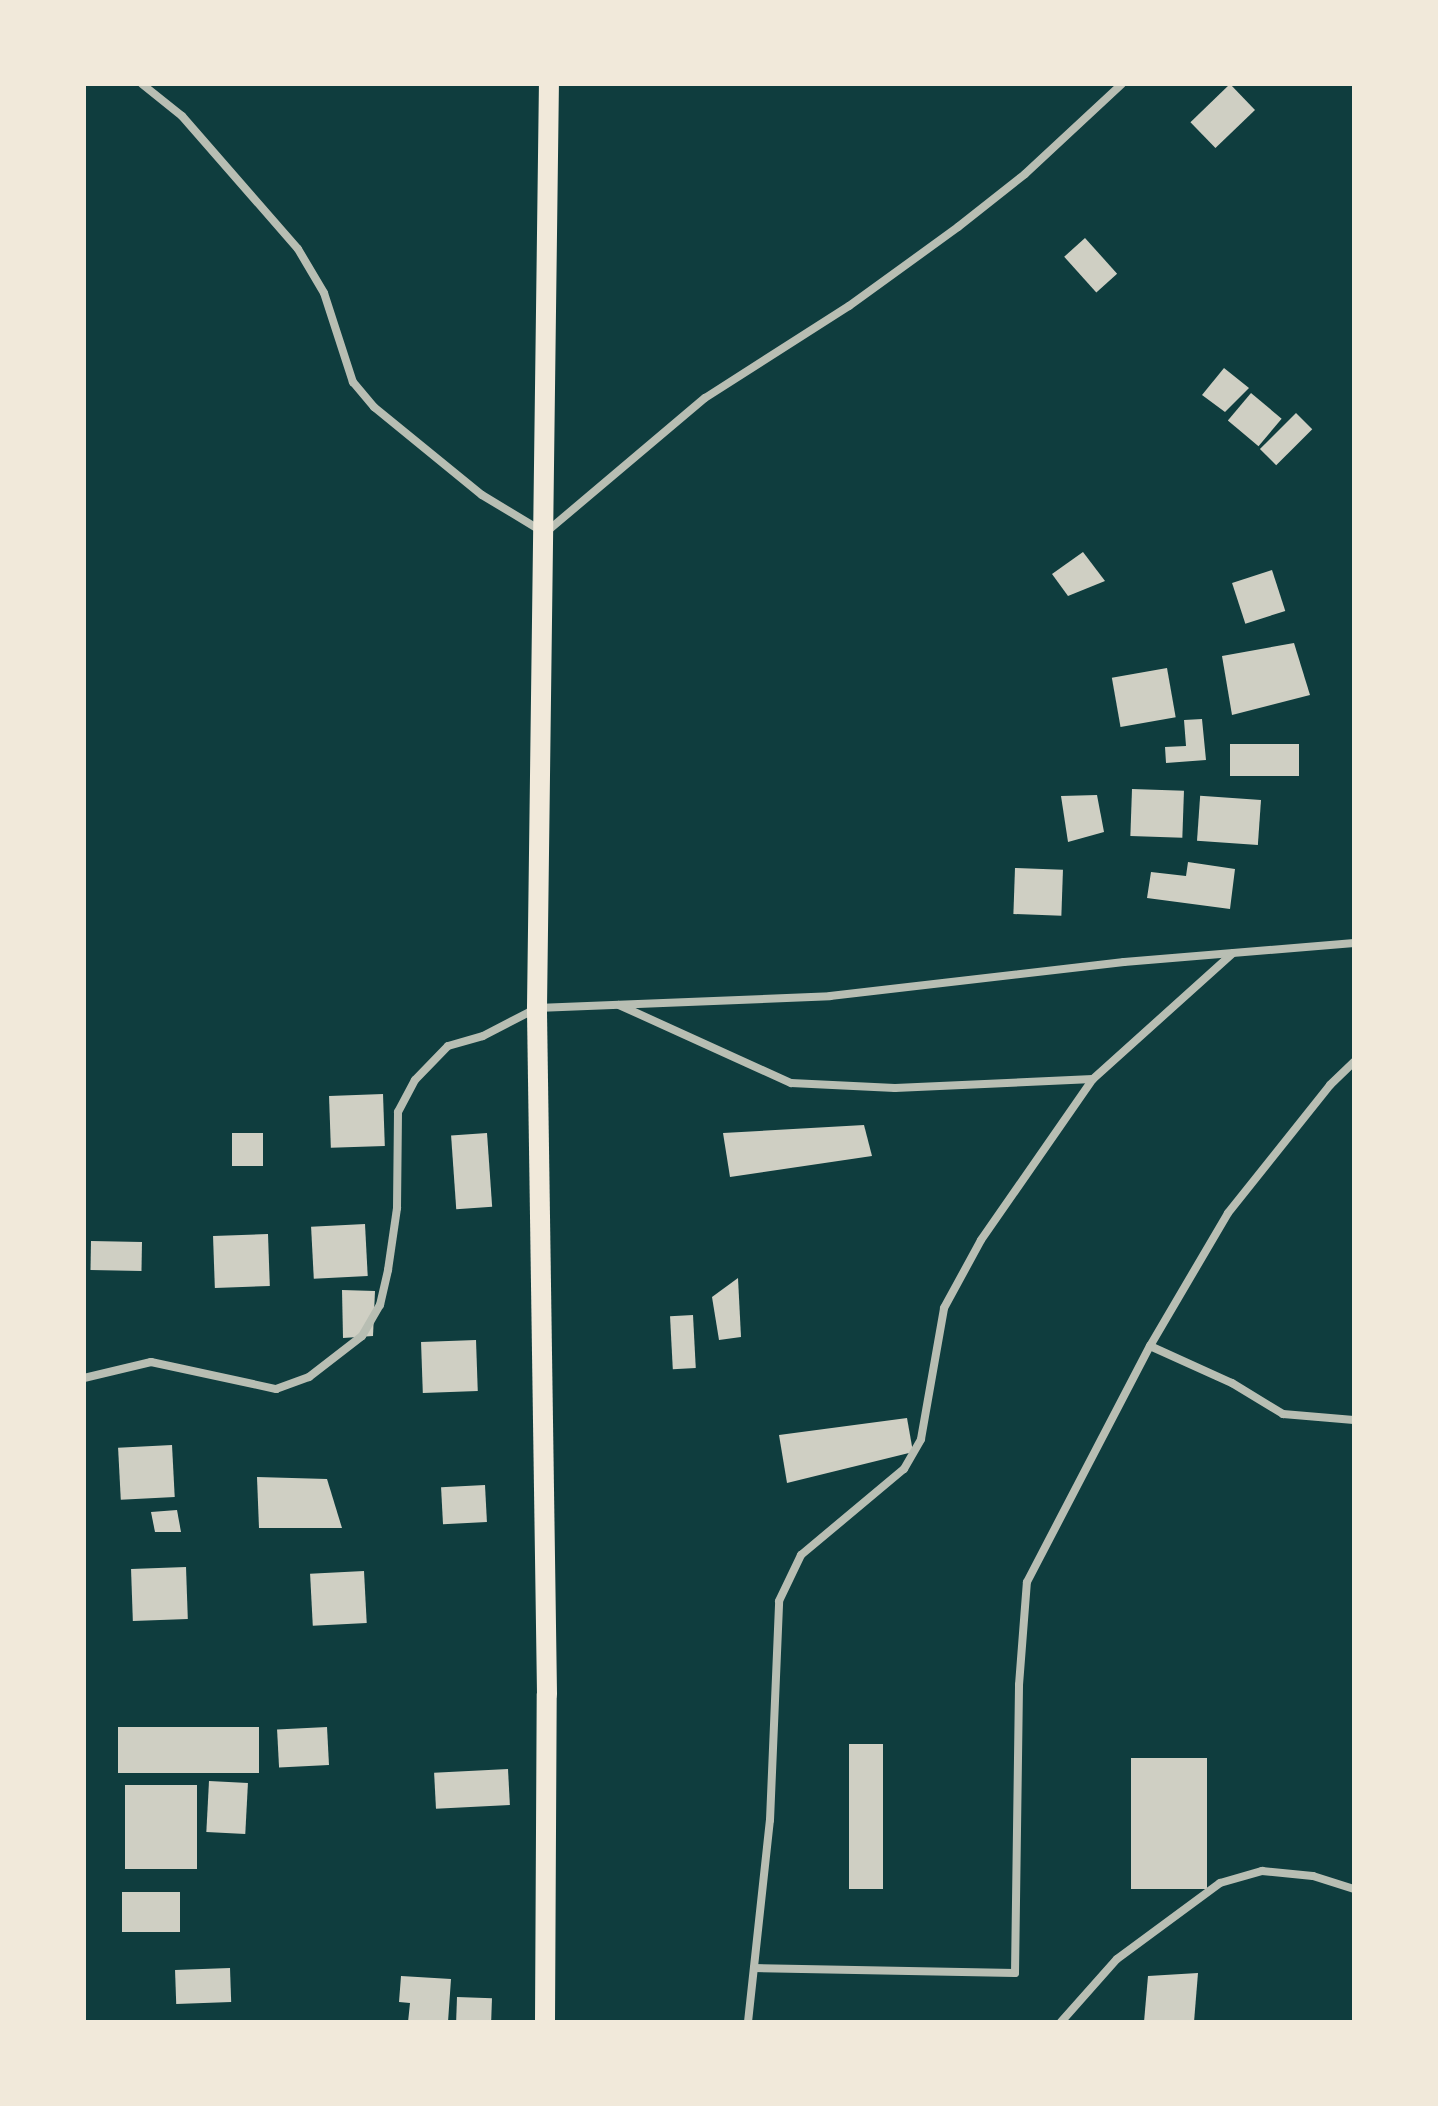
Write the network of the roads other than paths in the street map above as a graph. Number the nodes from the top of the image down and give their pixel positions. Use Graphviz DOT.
graph roads {
  1 [pos="142,84"];
  2 [pos="549,84"];
  3 [pos="1122,84"];
  4 [pos="545,533"];
  5 [pos="1354,943"];
  6 [pos="1233,953"];
  7 [pos="618,1005"];
  8 [pos="537,1008"];
  9 [pos="1354,1062"];
  10 [pos="1093,1079"];
  11 [pos="1150,1346"];
  12 [pos="84,1378"];
  13 [pos="1354,1420"];
  14 [pos="1354,1889"];
  15 [pos="754,1968"];
  16 [pos="545,2022"];
  17 [pos="748,2022"];
  18 [pos="1061,2022"];
  1 -- 4 [label="street"];
  2 -- 4 [label="main road"];
  3 -- 4 [label="street"];
  4 -- 8 [label="main road"];
  5 -- 6 [label="street"];
  6 -- 7 [label="street"];
  6 -- 10 [label="street"];
  7 -- 8 [label="street"];
  7 -- 10 [label="street"];
  8 -- 12 [label="street"];
  8 -- 16 [label="main road"];
  9 -- 11 [label="street"];
  10 -- 15 [label="street"];
  11 -- 13 [label="street"];
  11 -- 15 [label="street"];
  14 -- 18 [label="street"];
  15 -- 17 [label="street"];
}
